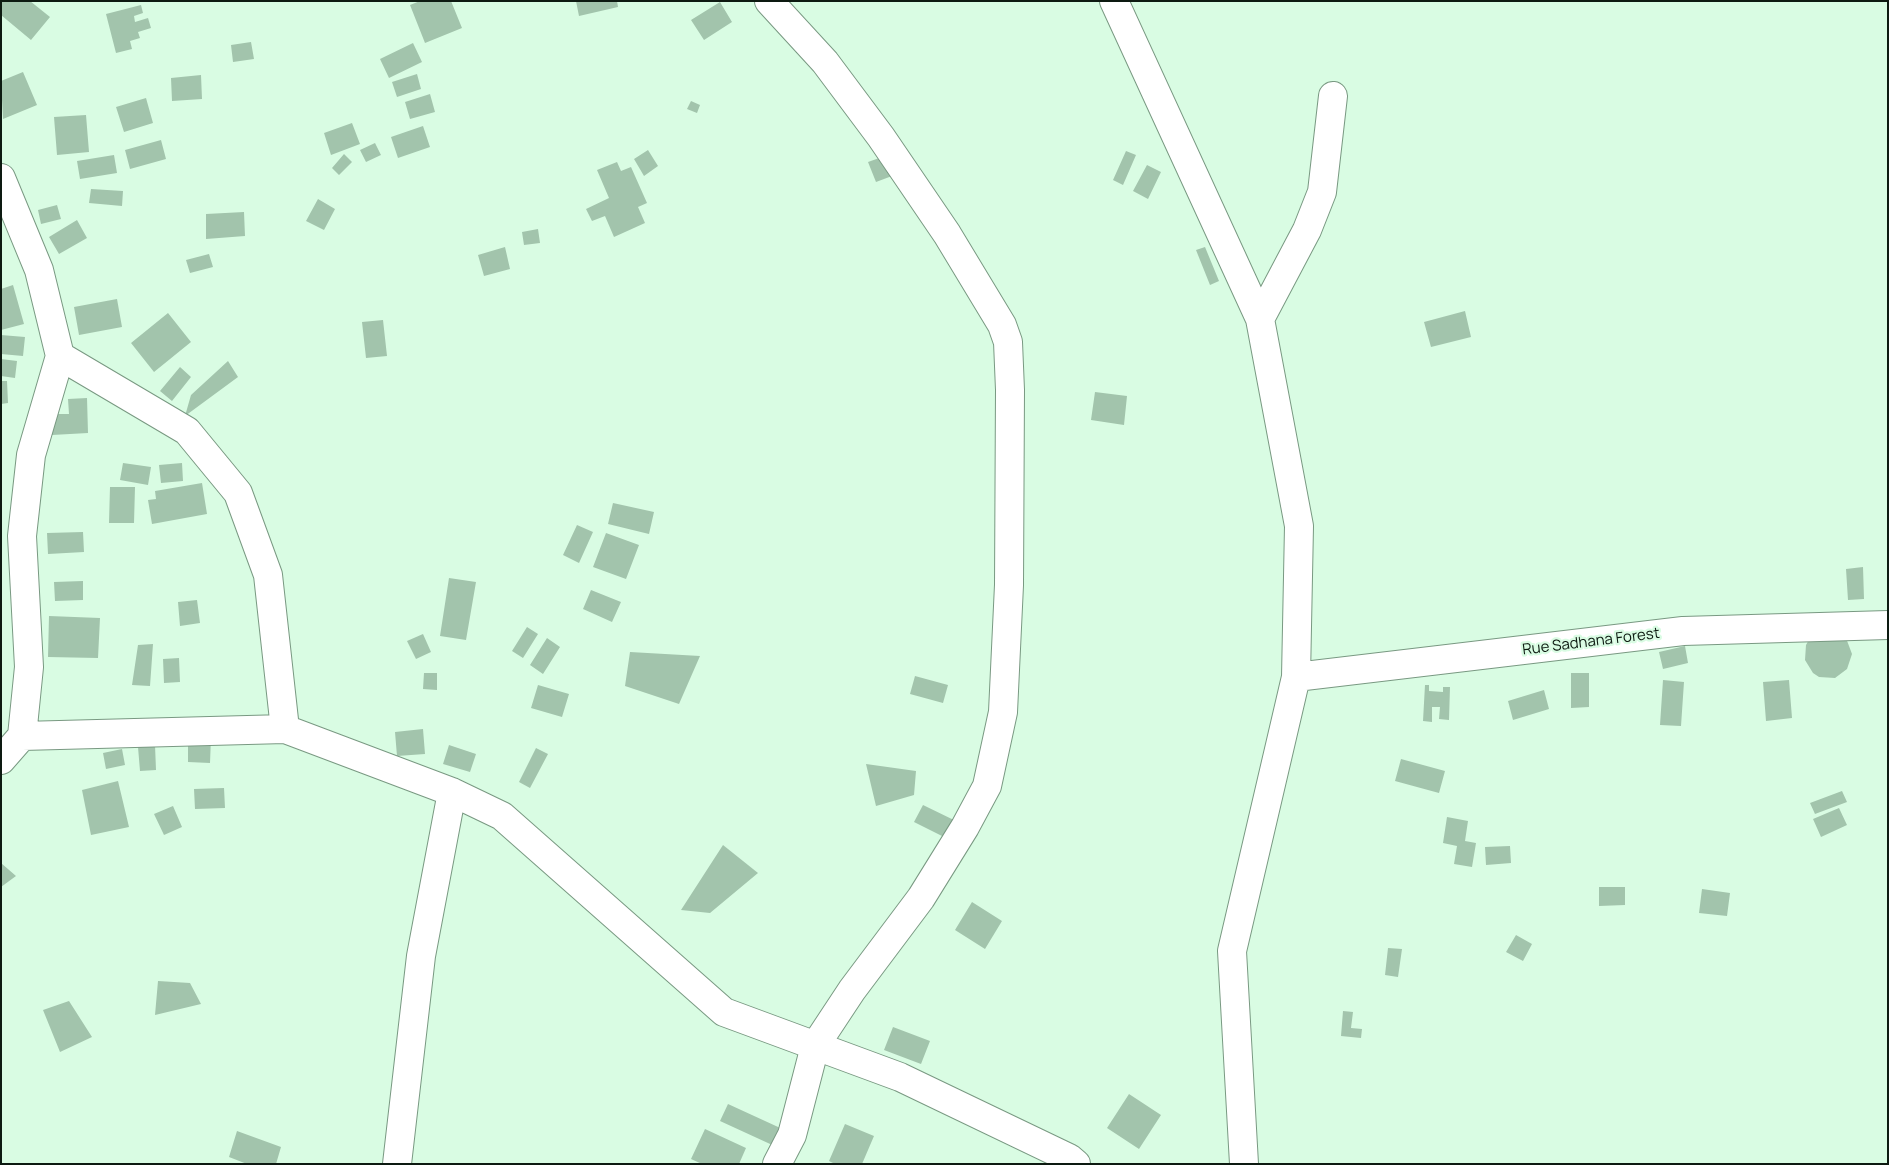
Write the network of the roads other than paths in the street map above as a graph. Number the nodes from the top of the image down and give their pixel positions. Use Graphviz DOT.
graph roads {
  1 [pos="769,1"];
  2 [pos="1114,1"];
  3 [pos="1333,96"];
  4 [pos="1,178"];
  5 [pos="1260,319"];
  6 [pos="60,356"];
  7 [pos="1888,625"];
  8 [pos="1296,677"];
  9 [pos="285,729"];
  10 [pos="22,736"];
  11 [pos="1,760"];
  12 [pos="452,792"];
  13 [pos="815,1046"];
  14 [pos="397,1164"];
  15 [pos="777,1164"];
  16 [pos="1076,1164"];
  17 [pos="1244,1164"];
  1 -- 13 [label="street"];
  2 -- 5 [label="street"];
  3 -- 5 [label="street"];
  4 -- 6 [label="street"];
  5 -- 8 [label="street"];
  6 -- 9 [label="street"];
  6 -- 10 [label="street"];
  7 -- 8 [label="street, Rue Sadhana Forest"];
  8 -- 17 [label="street"];
  9 -- 10 [label="street"];
  9 -- 12 [label="street"];
  10 -- 11 [label="street"];
  12 -- 13 [label="street"];
  12 -- 14 [label="street"];
  13 -- 15 [label="street"];
  13 -- 16 [label="street"];
}
